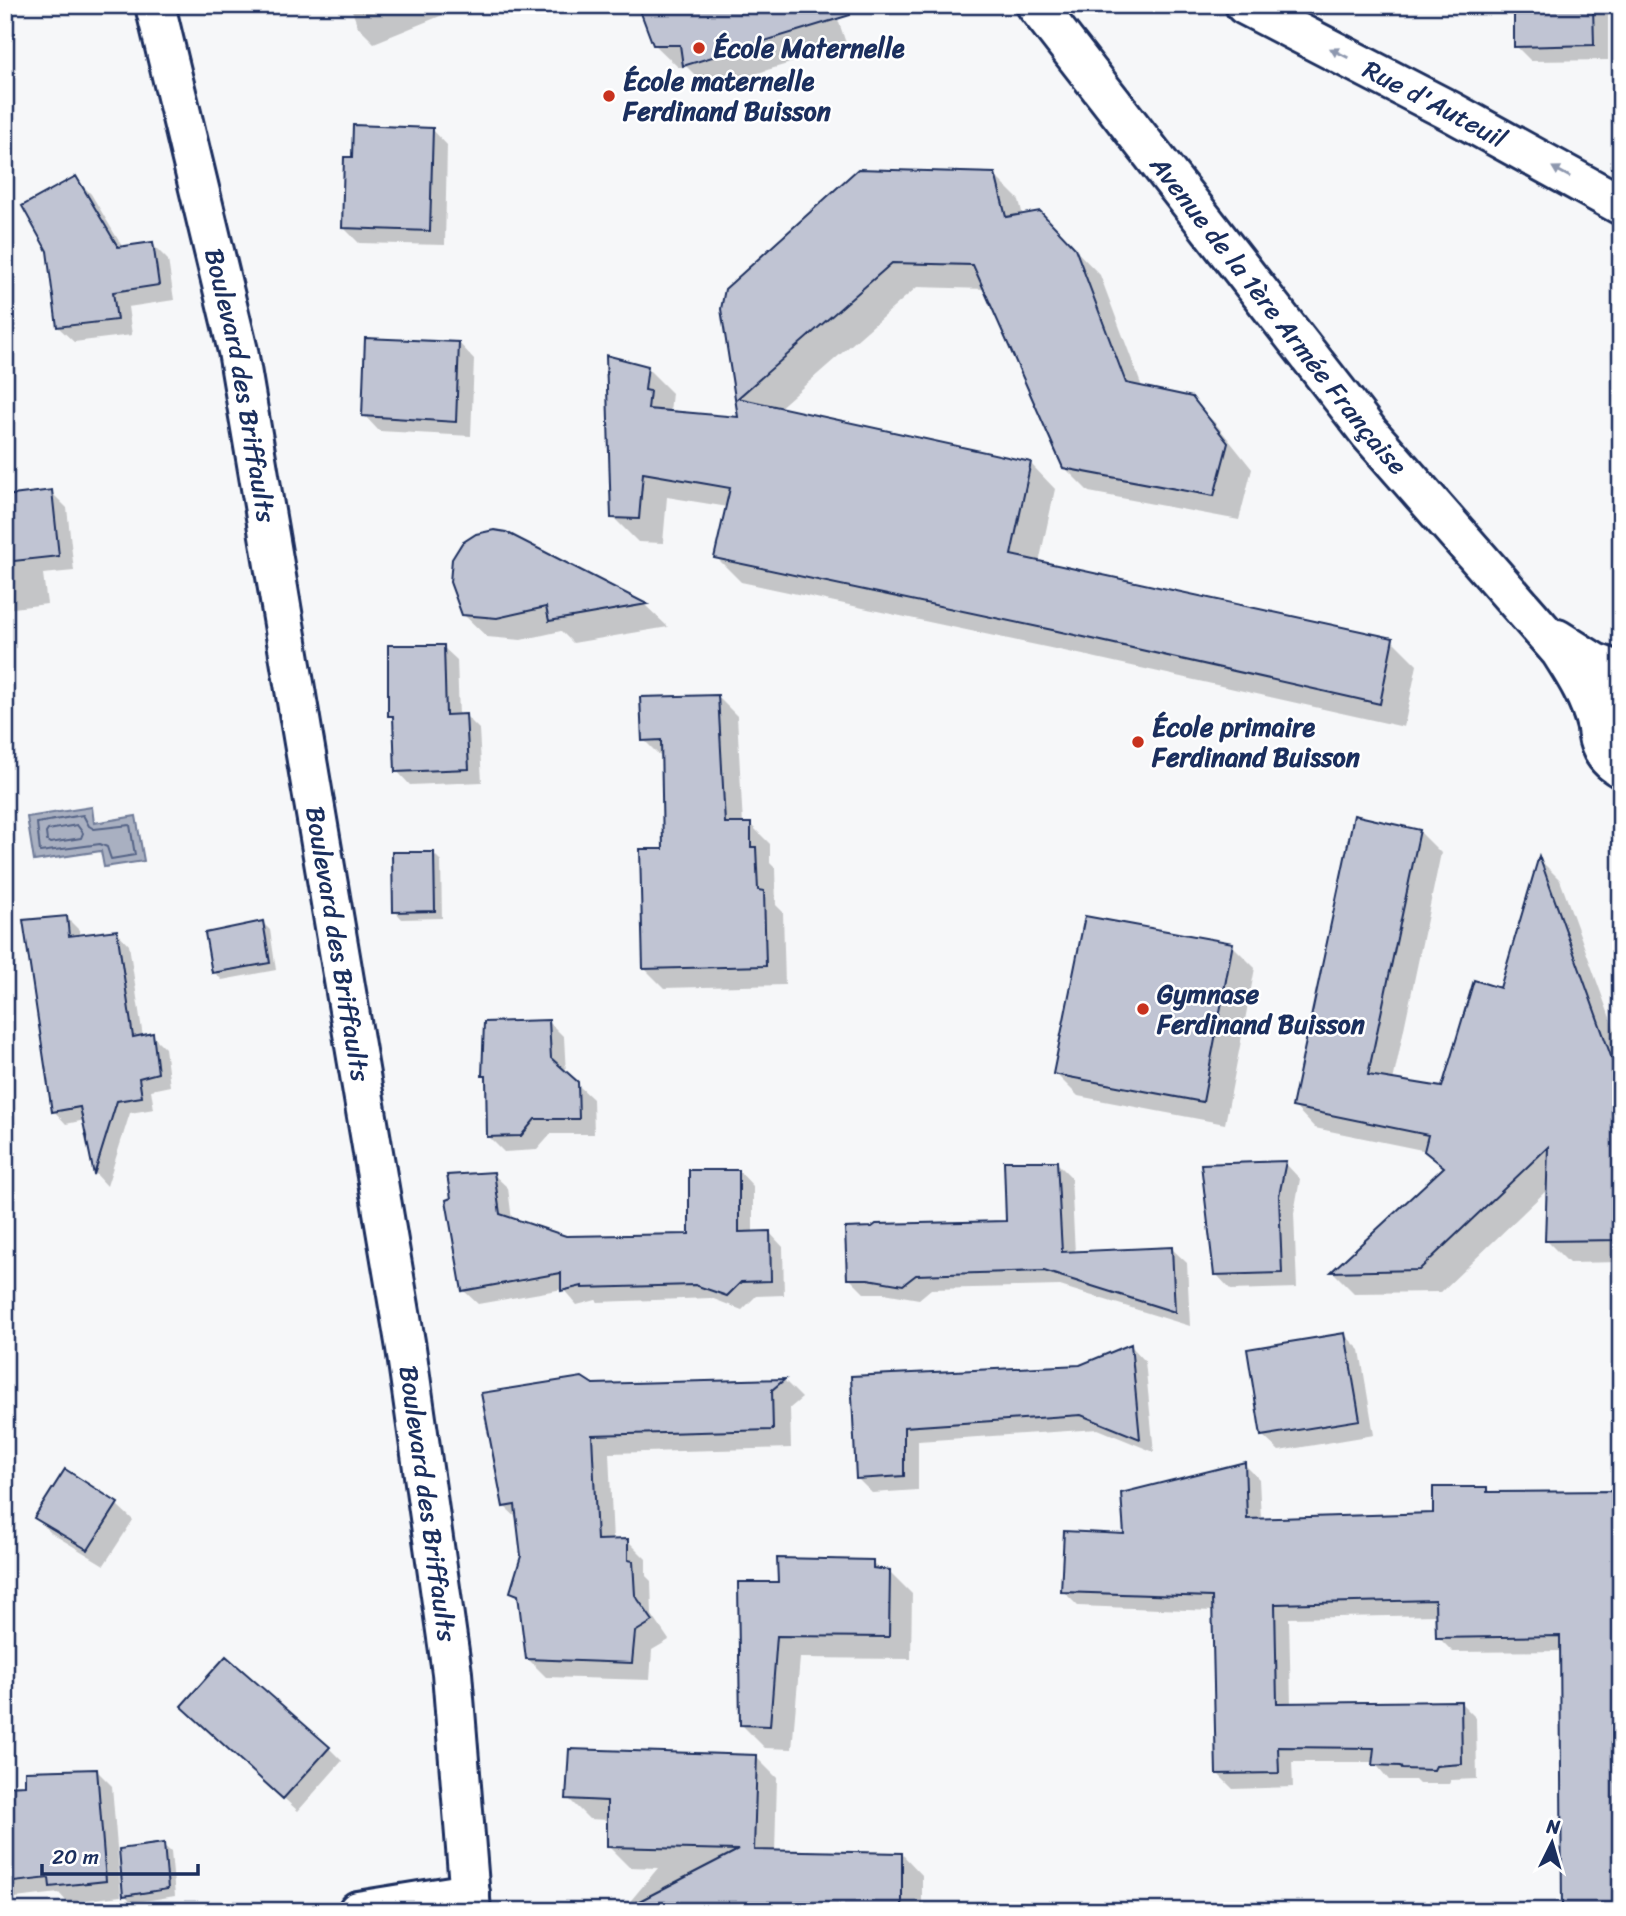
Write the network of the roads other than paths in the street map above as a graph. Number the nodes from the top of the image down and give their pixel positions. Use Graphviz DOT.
graph roads {
  1 [pos="155,5"];
  2 [pos="1036,5"];
  3 [pos="1245,5"];
  4 [pos="1621,205"];
  5 [pos="1530,618"];
  6 [pos="1621,673"];
  7 [pos="1621,683"];
  8 [pos="1597,727"];
  9 [pos="1621,768"];
  10 [pos="470,1902"];
  11 [pos="358,1911"];
  1 -- 10 [label="street, Boulevard des Briffaults"];
  2 -- 5 [label="street, Avenue de la 1ère Armée Française"];
  4 -- 3 [label="street, Rue d'Auteuil, one-way"];
  5 -- 6 [label="street, Avenue de la 1ère Armée Française"];
  5 -- 8 [label="street, Avenue de la 1ère Armée Française"];
  7 -- 8 [label="street"];
  8 -- 9 [label="street, Avenue de la 1ère Armée Française"];
  10 -- 11 [label="street"];
}
